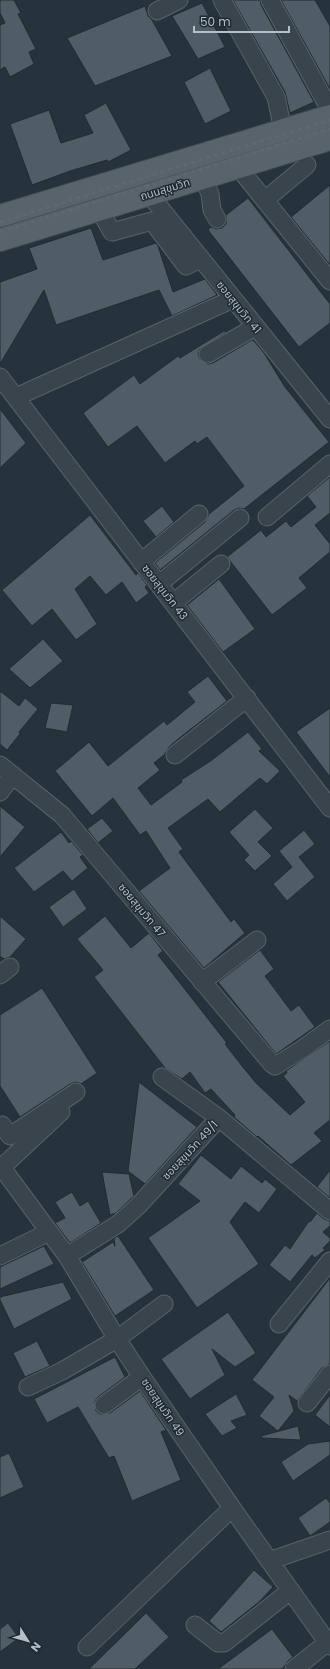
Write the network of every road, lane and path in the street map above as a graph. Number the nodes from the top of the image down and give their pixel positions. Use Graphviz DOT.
graph roads {
  1 [pos="179,0"];
  2 [pos="222,0"];
  3 [pos="270,0"];
  4 [pos="157,11"];
  5 [pos="330,110"];
  6 [pos="330,116"];
  7 [pos="283,130"];
  8 [pos="330,139"];
  9 [pos="299,158"];
  10 [pos="238,167"];
  11 [pos="203,177"];
  12 [pos="148,194"];
  13 [pos="265,200"];
  14 [pos="99,210"];
  15 [pos="0,216"];
  16 [pos="217,219"];
  17 [pos="0,240"];
  18 [pos="201,259"];
  19 [pos="330,282"];
  20 [pos="233,299"];
  21 [pos="255,327"];
  22 [pos="208,354"];
  23 [pos="0,377"];
  24 [pos="16,397"];
  25 [pos="330,419"];
  26 [pos="330,464"];
  27 [pos="199,514"];
  28 [pos="267,517"];
  29 [pos="240,518"];
  30 [pos="142,562"];
  31 [pos="221,564"];
  32 [pos="159,584"];
  33 [pos="173,603"];
  34 [pos="247,698"];
  35 [pos="175,755"];
  36 [pos="0,765"];
  37 [pos="13,776"];
  38 [pos="0,792"];
  39 [pos="330,808"];
  40 [pos="257,940"];
  41 [pos="202,982"];
  42 [pos="330,1029"];
  43 [pos="162,1077"];
  44 [pos="76,1092"];
  45 [pos="63,1110"];
  46 [pos="219,1118"];
  47 [pos="2,1130"];
  48 [pos="1,1167"];
  49 [pos="330,1211"];
  50 [pos="49,1232"];
  51 [pos="0,1256"];
  52 [pos="67,1256"];
  53 [pos="330,1261"];
  54 [pos="164,1304"];
  55 [pos="279,1324"];
  56 [pos="117,1339"];
  57 [pos="330,1374"];
  58 [pos="142,1377"];
  59 [pos="28,1387"];
  60 [pos="306,1403"];
  61 [pos="104,1405"];
  62 [pos="232,1508"];
  63 [pos="330,1540"];
  64 [pos="269,1561"];
  65 [pos="290,1591"];
  66 [pos="195,1625"];
  67 [pos="329,1644"];
  68 [pos="87,1647"];
  69 [pos="294,1669"];
  1 -- 4 [label="street"];
  2 -- 7 [label="street"];
  3 -- 5 [label="street"];
  6 -- 7 [label="main road, ถนนสุขุมวิท"];
  7 -- 9 [label="main road"];
  7 -- 15 [label="main road, ถนนสุขุมวิท"];
  8 -- 9 [label="main road, ถนนสุขุมวิท"];
  9 -- 10 [label="main road, ถนนสุขุมวิท"];
  9 -- 13 [label="street"];
  10 -- 11 [label="main road, ถนนสุขุมวิท"];
  10 -- 13 [label="street"];
  11 -- 12 [label="main road, ถนนสุขุมวิท"];
  11 -- 16 [label="street"];
  12 -- 14 [label="main road, ถนนสุขุมวิท"];
  12 -- 18 [label="street, ซอยสุขุมวิท 41"];
  13 -- 19 [label="street"];
  14 -- 17 [label="main road, ถนนสุขุมวิท"];
  14 -- 18 [label="street"];
  18 -- 20 [label="street, ซอยสุขุมวิท 41"];
  20 -- 21 [label="street, ซอยสุขุมวิท 41"];
  20 -- 24 [label="street"];
  21 -- 22 [label="street"];
  21 -- 25 [label="street, ซอยสุขุมวิท 41"];
  23 -- 24 [label="street, ซอยสุขุมวิท 43"];
  24 -- 30 [label="street, ซอยสุขุมวิท 43"];
  26 -- 28 [label="street"];
  27 -- 30 [label="street"];
  29 -- 32 [label="street"];
  30 -- 32 [label="street, ซอยสุขุมวิท 43"];
  31 -- 33 [label="street"];
  32 -- 33 [label="street, ซอยสุขุมวิท 43"];
  33 -- 34 [label="street, ซอยสุขุมวิท 43"];
  34 -- 35 [label="street"];
  34 -- 39 [label="street, ซอยสุขุมวิท 43"];
  36 -- 37 [label="street, ซอยสุขุมวิท 47"];
  37 -- 38 [label="street"];
  37 -- 41 [label="street, ซอยสุขุมวิท 47"];
  40 -- 41 [label="street"];
  41 -- 42 [label="street, ซอยสุขุมวิท 47"];
  43 -- 46 [label="street"];
  44 -- 47 [label="street"];
  45 -- 48 [label="street"];
  46 -- 49 [label="street, ซอยสุขุมวิท 49/1"];
  46 -- 52 [label="street, ซอยสุขุมวิท 49/1"];
  48 -- 50 [label="street, ซอยสุขุมวิท 49"];
  50 -- 51 [label="street"];
  50 -- 52 [label="street, ซอยสุขุมวิท 49"];
  52 -- 56 [label="street, ซอยสุขุมวิท 49"];
  53 -- 55 [label="street"];
  54 -- 56 [label="street"];
  56 -- 58 [label="street, ซอยสุขุมวิท 49"];
  56 -- 59 [label="street"];
  57 -- 60 [label="street"];
  58 -- 61 [label="street"];
  58 -- 62 [label="street, ซอยสุขุมวิท 49"];
  62 -- 64 [label="street, ซอยสุขุมวิท 49"];
  62 -- 68 [label="street"];
  63 -- 64 [label="street"];
  64 -- 65 [label="street, ซอยสุขุมวิท 49"];
  65 -- 66 [label="street"];
  65 -- 67 [label="street, ซอยสุขุมวิท 49"];
  67 -- 69 [label="street"];
}
